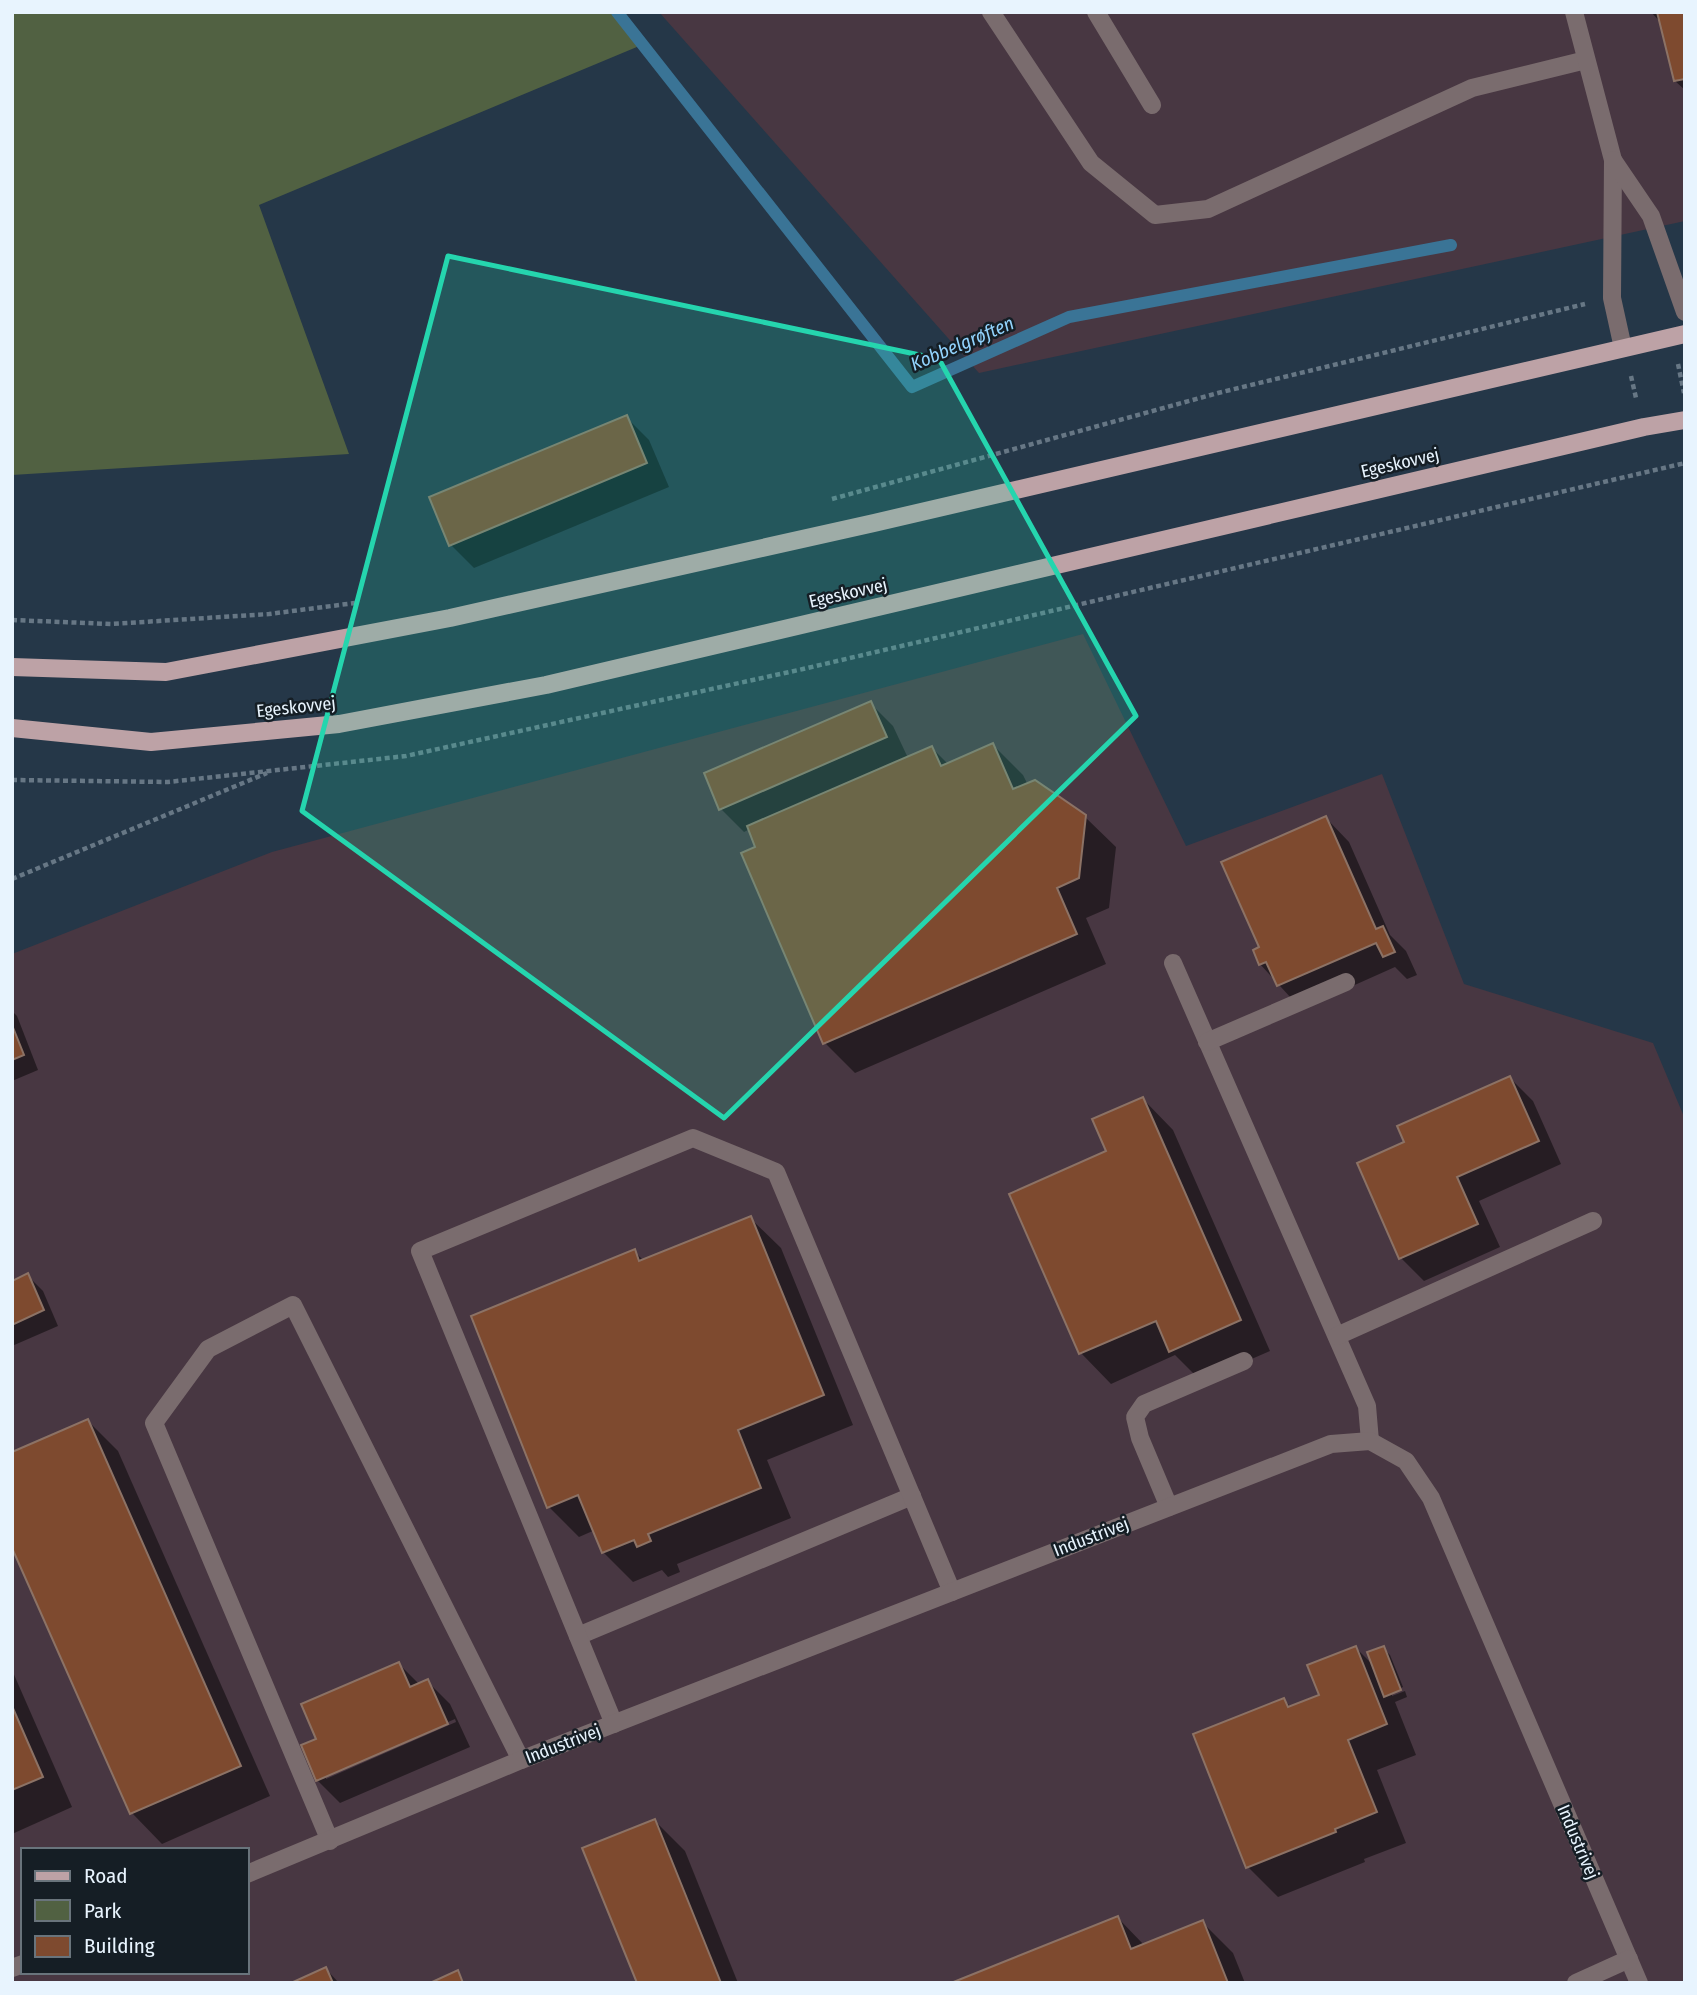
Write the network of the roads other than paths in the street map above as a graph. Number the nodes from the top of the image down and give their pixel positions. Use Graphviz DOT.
graph roads {
  1 [pos="991,12"];
  2 [pos="1096,12"];
  3 [pos="1574,12"];
  4 [pos="1586,60"];
  5 [pos="1152,105"];
  6 [pos="1612,160"];
  7 [pos="1685,312"];
  8 [pos="1685,334"];
  9 [pos="1623,348"];
  10 [pos="1685,421"];
  11 [pos="12,667"];
  12 [pos="12,728"];
  13 [pos="1172,963"];
  14 [pos="1346,982"];
  15 [pos="1207,1042"];
  16 [pos="1593,1221"];
  17 [pos="1336,1336"];
  18 [pos="1244,1361"];
  19 [pos="1370,1441"];
  20 [pos="912,1496"];
  21 [pos="1169,1507"];
  22 [pos="952,1592"];
  23 [pos="578,1636"];
  24 [pos="614,1724"];
  25 [pos="521,1760"];
  26 [pos="330,1841"];
  27 [pos="248,1874"];
  28 [pos="1629,1959"];
  29 [pos="1576,1983"];
  30 [pos="1639,1983"];
  1 -- 4 [label="street"];
  2 -- 5 [label="street"];
  3 -- 4 [label="street"];
  4 -- 6 [label="street"];
  6 -- 7 [label="street"];
  6 -- 9 [label="street"];
  8 -- 9 [label="main road"];
  9 -- 11 [label="main road"];
  10 -- 12 [label="main road, Egeskovvej"];
  13 -- 15 [label="street"];
  14 -- 15 [label="street"];
  15 -- 17 [label="street"];
  16 -- 17 [label="street"];
  17 -- 19 [label="street"];
  18 -- 21 [label="street"];
  19 -- 21 [label="street, Industrivej"];
  19 -- 28 [label="street, Industrivej"];
  20 -- 22 [label="street"];
  20 -- 23 [label="street"];
  20 -- 23 [label="street"];
  21 -- 22 [label="street, Industrivej"];
  22 -- 24 [label="street, Industrivej"];
  23 -- 24 [label="street"];
  24 -- 25 [label="street, Industrivej"];
  25 -- 26 [label="street, Industrivej"];
  25 -- 26 [label="street"];
  26 -- 27 [label="street, Industrivej"];
  28 -- 29 [label="street"];
  28 -- 30 [label="street, Industrivej"];
}
